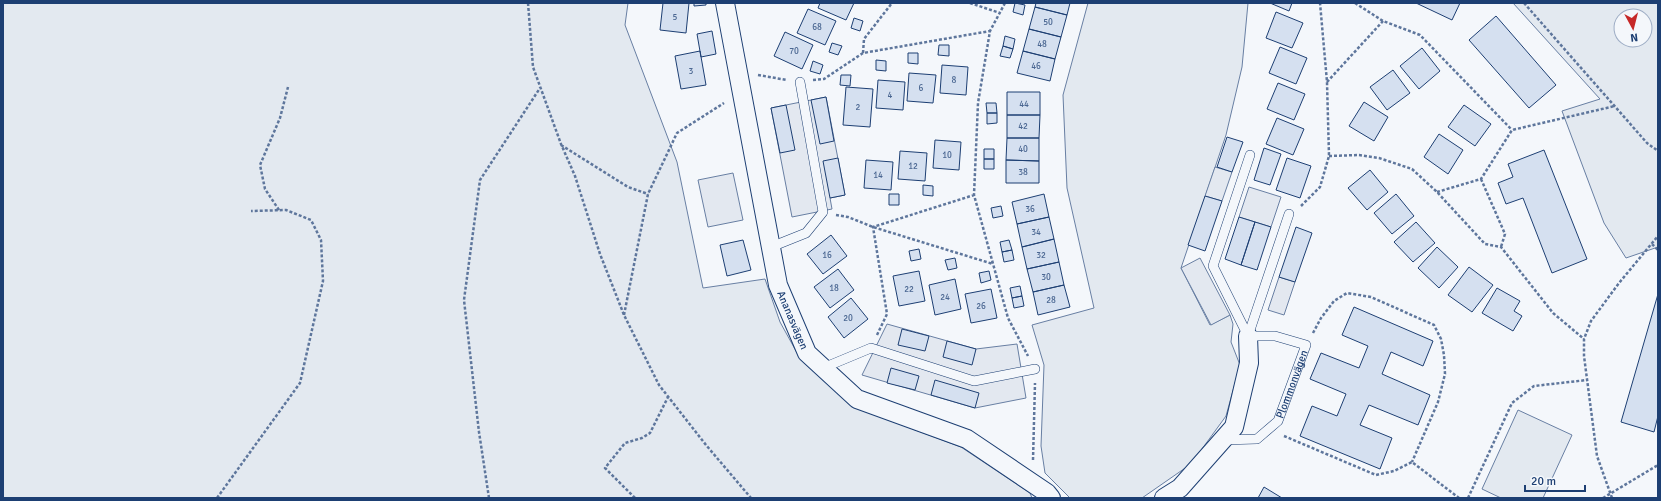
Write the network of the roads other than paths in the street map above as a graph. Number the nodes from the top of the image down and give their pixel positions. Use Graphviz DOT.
graph roads {
  1 [pos="725,3"];
  2 [pos="800,82"];
  3 [pos="1250,155"];
  4 [pos="1289,214"];
  5 [pos="771,247"];
  6 [pos="1248,336"];
  7 [pos="823,368"];
  8 [pos="1035,369"];
  9 [pos="1222,440"];
  10 [pos="1051,498"];
  11 [pos="1164,498"];
  1 -- 5 [label="street, Ananasvägen"];
  2 -- 5 [label="lane"];
  3 -- 6 [label="lane"];
  4 -- 6 [label="lane"];
  5 -- 7 [label="street, Ananasvägen"];
  6 -- 9 [label="street"];
  6 -- 9 [label="lane, Plommonvägen"];
  7 -- 8 [label="lane"];
  7 -- 10 [label="street, Ananasvägen"];
  9 -- 11 [label="street"];
}
